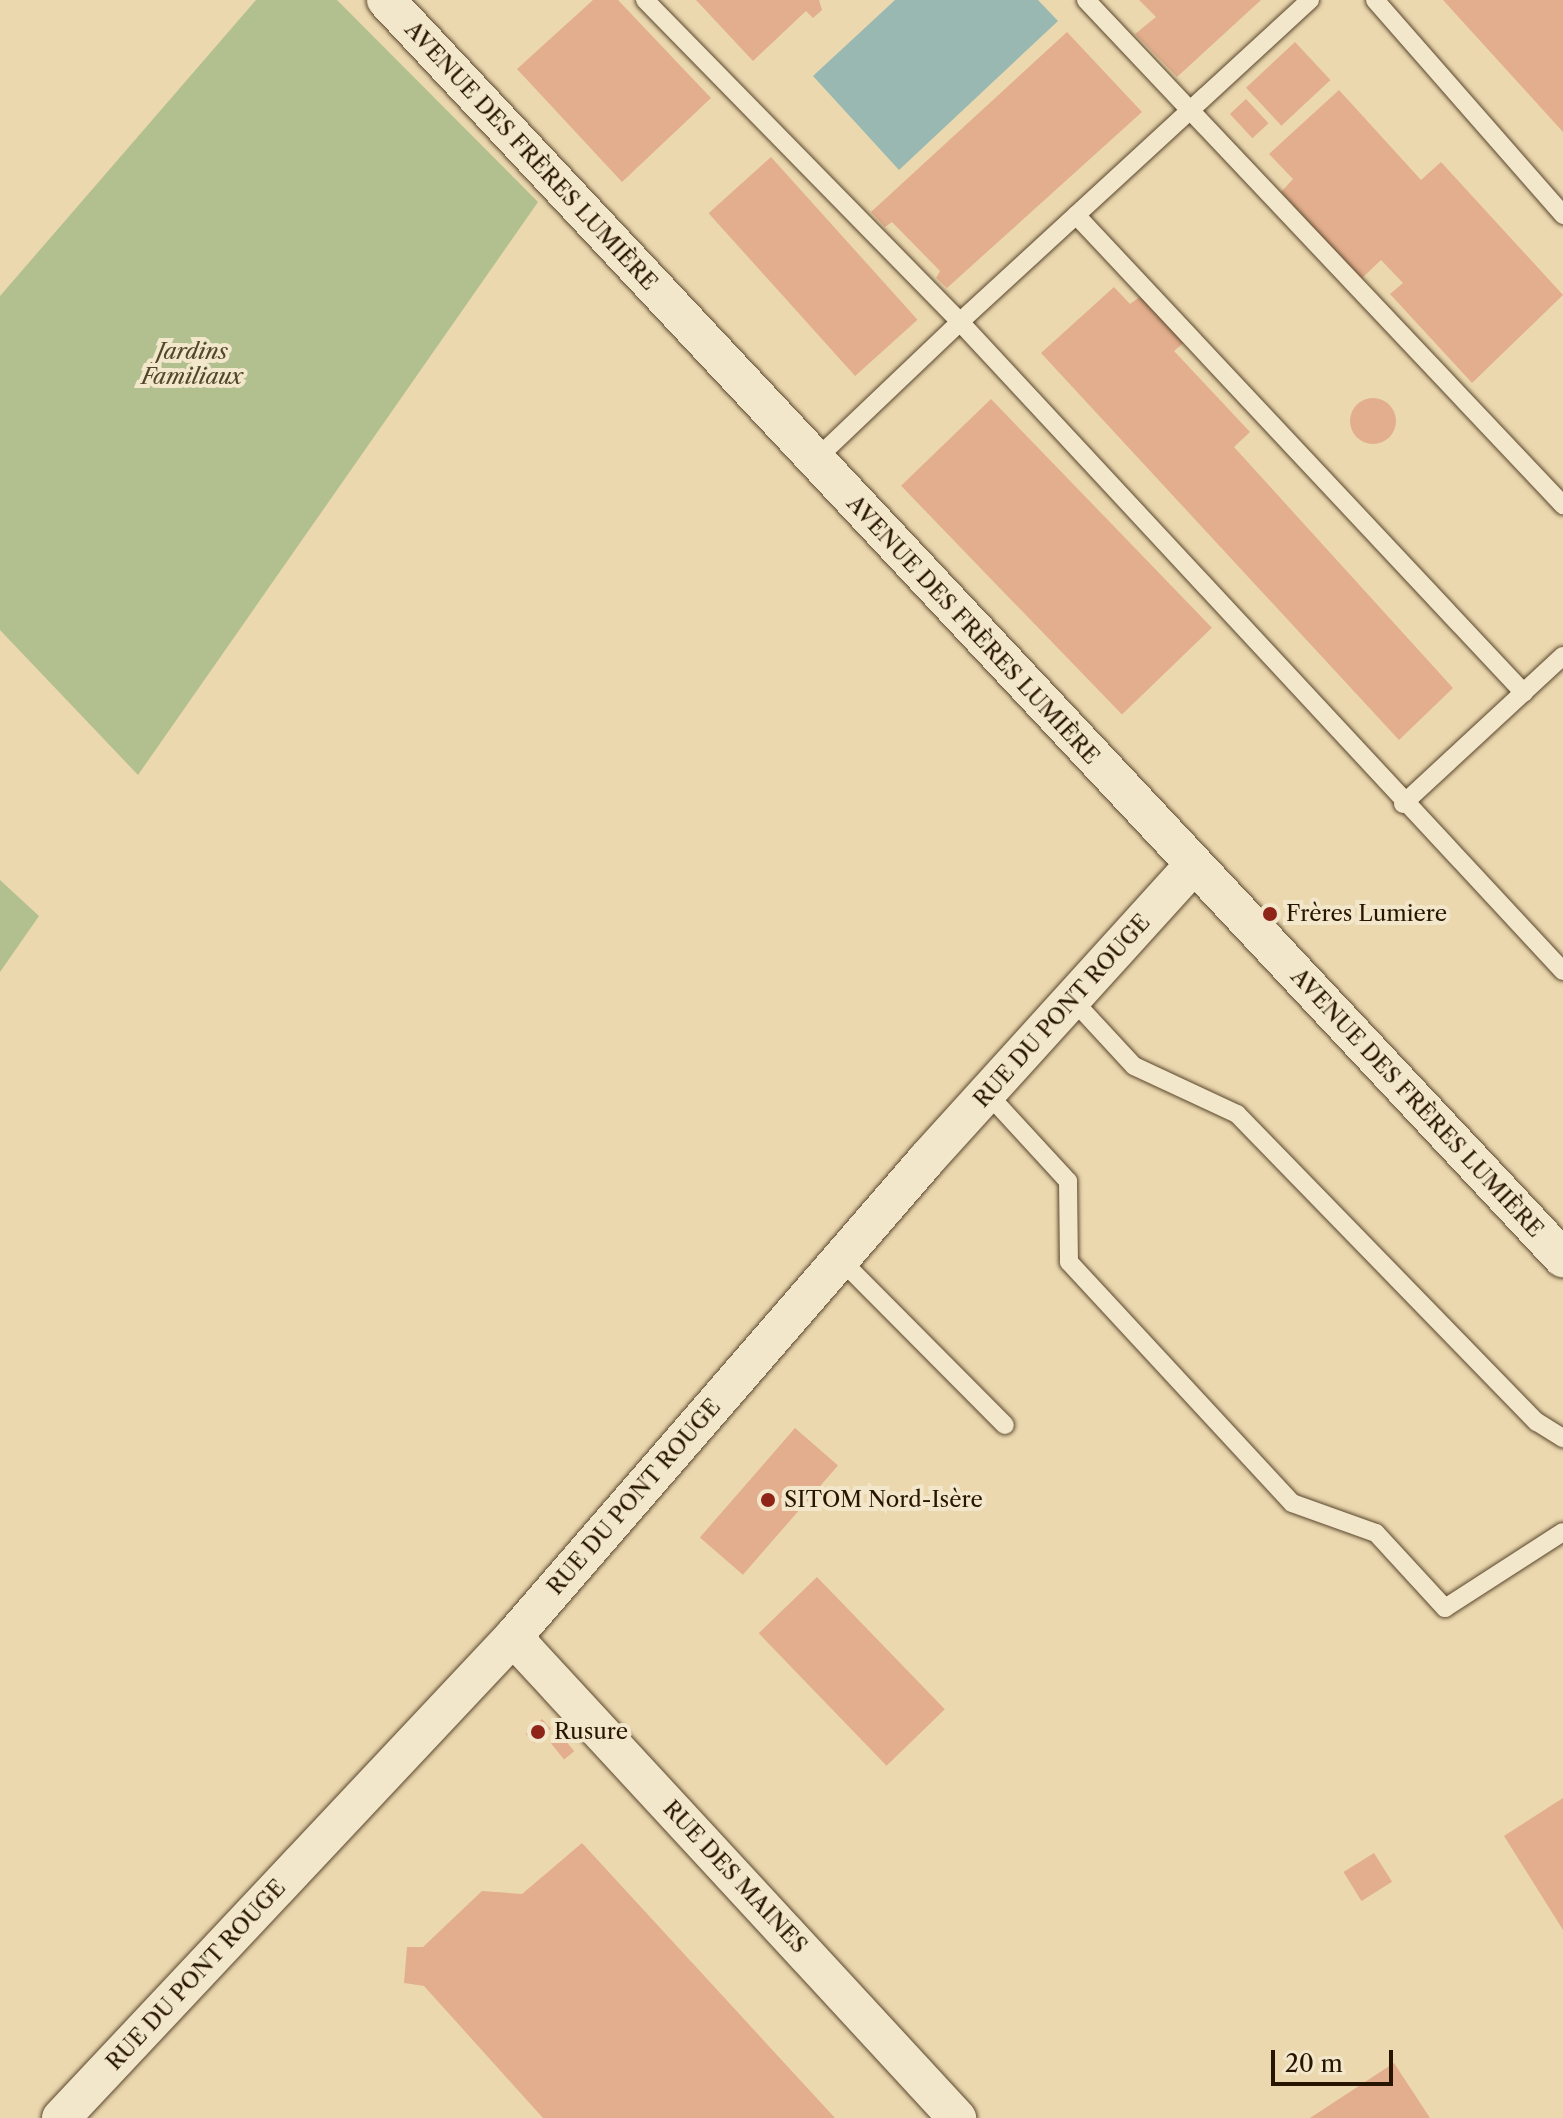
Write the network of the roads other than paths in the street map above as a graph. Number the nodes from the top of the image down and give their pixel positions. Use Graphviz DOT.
graph roads {
  1 [pos="386,0"];
  2 [pos="645,0"];
  3 [pos="1086,0"];
  4 [pos="1310,0"];
  5 [pos="1375,0"];
  6 [pos="1190,111"];
  7 [pos="1076,215"];
  8 [pos="1563,215"];
  9 [pos="960,322"];
  10 [pos="814,461"];
  11 [pos="1563,505"];
  12 [pos="1563,656"];
  13 [pos="1524,693"];
  14 [pos="1403,804"];
  15 [pos="1194,865"];
  16 [pos="1563,971"];
  17 [pos="1072,999"];
  18 [pos="987,1093"];
  19 [pos="1563,1258"];
  20 [pos="840,1259"];
  21 [pos="1005,1425"];
  22 [pos="1563,1438"];
  23 [pos="1563,1532"];
  24 [pos="513,1637"];
  25 [pos="61,2118"];
  26 [pos="957,2118"];
  1 -- 10 [label="street, AVENUE DES FRÈRES LUMIÈRE"];
  2 -- 9 [label="lane"];
  3 -- 6 [label="lane"];
  4 -- 6 [label="lane"];
  5 -- 8 [label="lane"];
  6 -- 7 [label="lane"];
  6 -- 11 [label="lane"];
  7 -- 9 [label="lane"];
  7 -- 13 [label="lane"];
  9 -- 10 [label="lane"];
  9 -- 14 [label="lane"];
  10 -- 15 [label="street, AVENUE DES FRÈRES LUMIÈRE"];
  12 -- 13 [label="lane"];
  13 -- 14 [label="lane"];
  14 -- 16 [label="lane"];
  15 -- 17 [label="street, RUE DU PONT ROUGE"];
  15 -- 19 [label="street, AVENUE DES FRÈRES LUMIÈRE"];
  17 -- 18 [label="street, RUE DU PONT ROUGE"];
  17 -- 22 [label="lane"];
  18 -- 20 [label="street, RUE DU PONT ROUGE"];
  18 -- 23 [label="lane"];
  20 -- 21 [label="lane"];
  20 -- 24 [label="street, RUE DU PONT ROUGE"];
  24 -- 25 [label="street, RUE DU PONT ROUGE"];
  24 -- 26 [label="street, RUE DES MAINES"];
}
